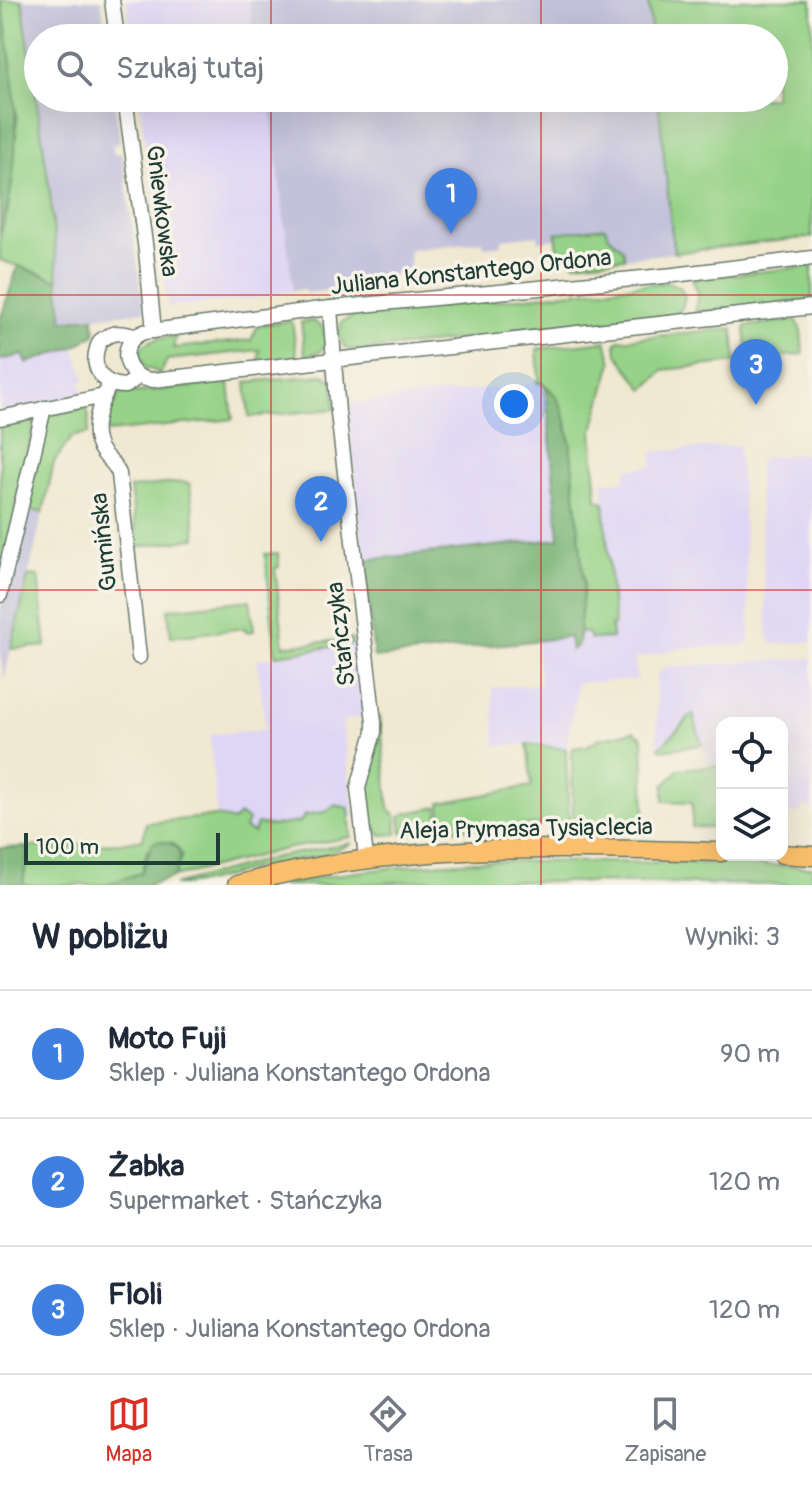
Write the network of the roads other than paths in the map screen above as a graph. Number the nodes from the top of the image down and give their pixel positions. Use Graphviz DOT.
graph roads {
  1 [pos="112,0"];
  2 [pos="115,24"];
  3 [pos="127,112"];
  4 [pos="812,258"];
  5 [pos="812,307"];
  6 [pos="330,308"];
  7 [pos="154,331"];
  8 [pos="135,336"];
  9 [pos="334,359"];
  10 [pos="138,377"];
  11 [pos="107,390"];
  12 [pos="44,408"];
  13 [pos="0,418"];
  14 [pos="0,595"];
  15 [pos="139,657"];
  16 [pos="716,852"];
  17 [pos="788,854"];
  18 [pos="812,856"];
  19 [pos="366,858"];
  20 [pos="237,885"];
  1 -- 2 [label="street"];
  3 -- 7 [label="street, Gniewkowska"];
  4 -- 6 [label="street, Juliana Konstantego Ordona"];
  5 -- 9 [label="street"];
  6 -- 7 [label="street, Juliana Konstantego Ordona"];
  6 -- 9 [label="street, Stańczyka"];
  7 -- 8 [label="street, Juliana Konstantego Ordona"];
  8 -- 10 [label="street"];
  8 -- 11 [label="street, Juliana Konstantego Ordona"];
  9 -- 10 [label="street"];
  9 -- 19 [label="street, Stańczyka"];
  10 -- 11 [label="street"];
  11 -- 12 [label="street"];
  11 -- 15 [label="street, Gumińska"];
  12 -- 13 [label="street"];
  12 -- 14 [label="street"];
  16 -- 19 [label="main road, Aleja Prymasa Tysiąclecia"];
  17 -- 18 [label="main road"];
  19 -- 20 [label="main road, Aleja Prymasa Tysiąclecia"];
}
